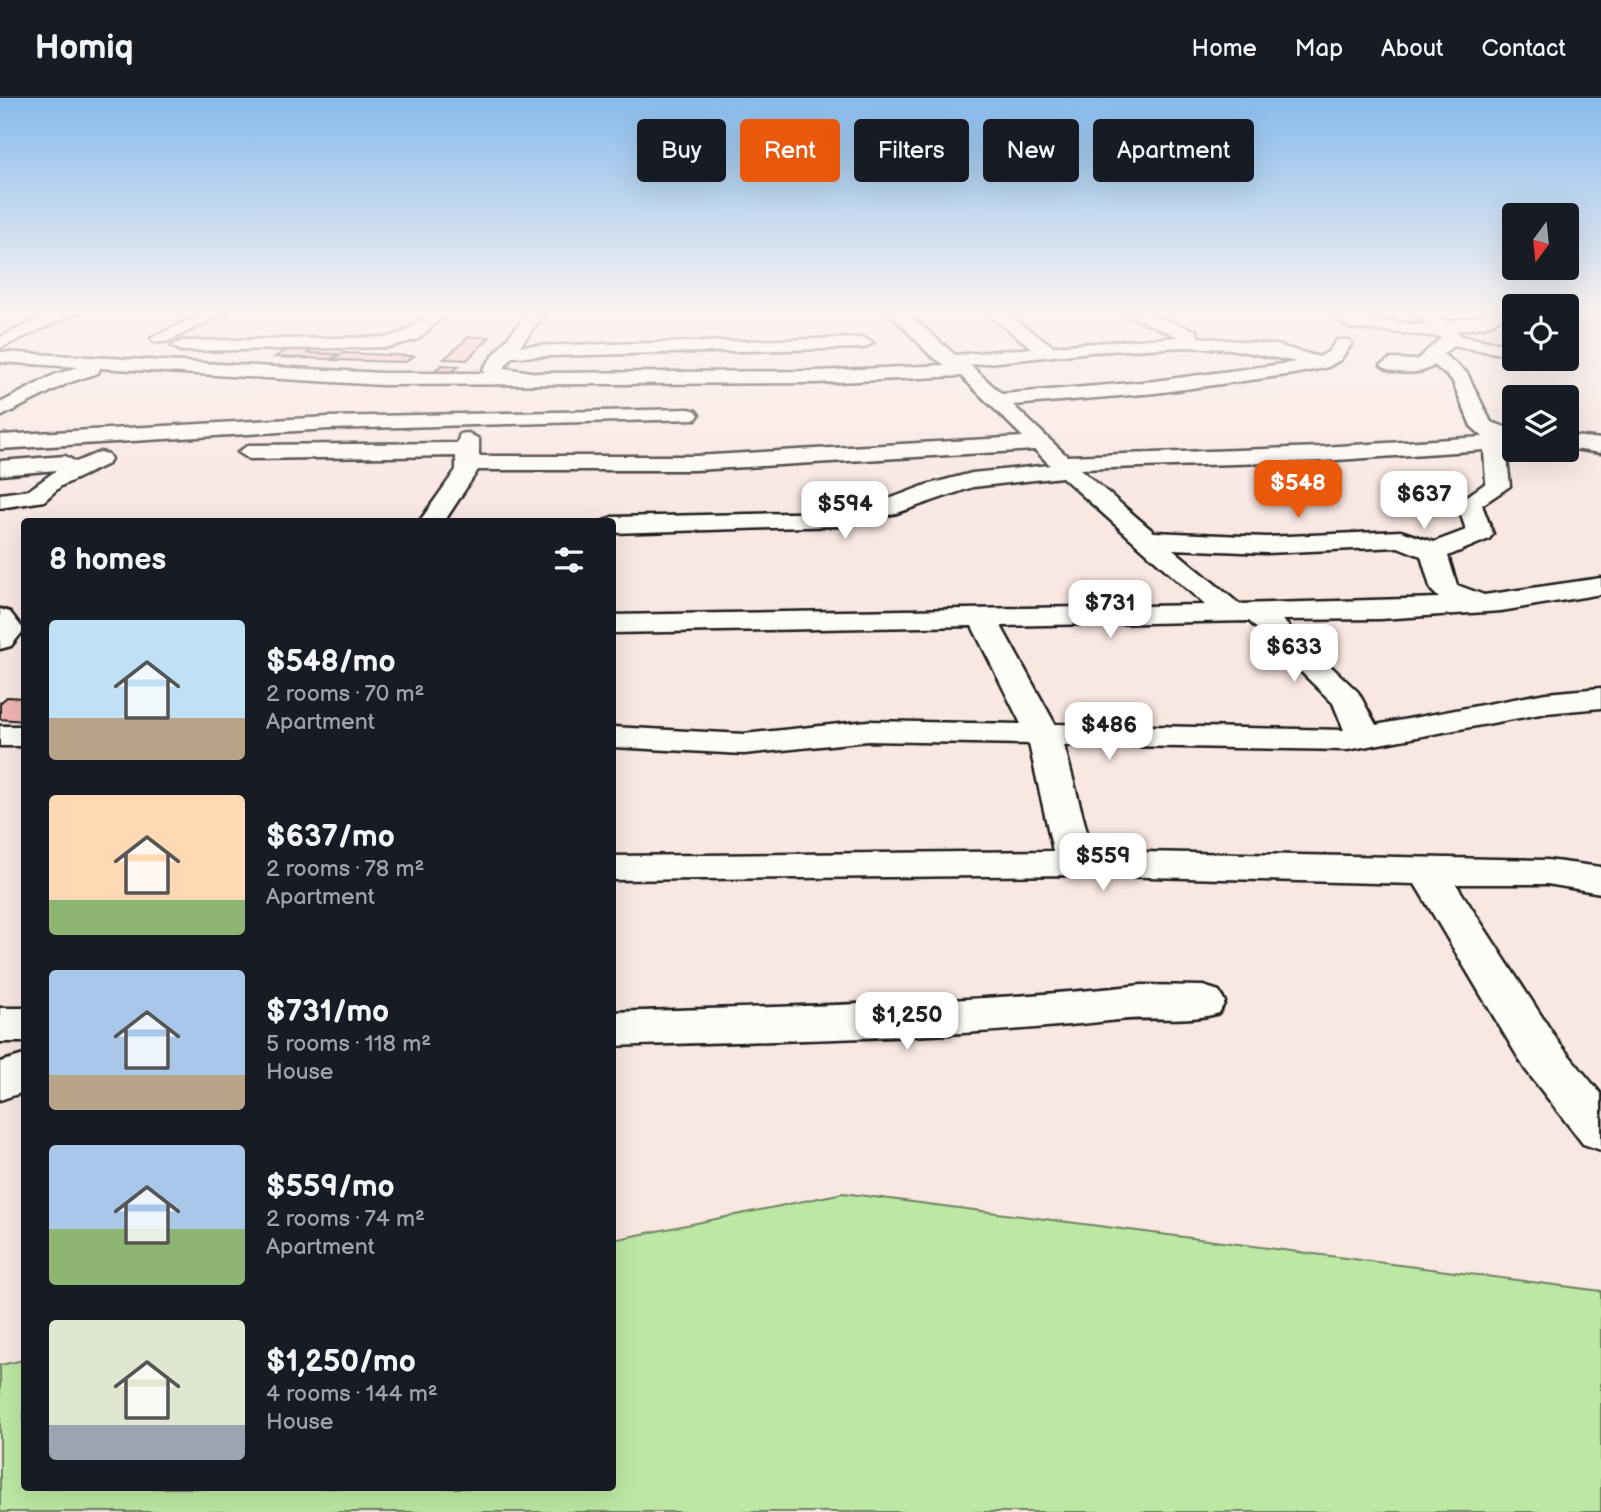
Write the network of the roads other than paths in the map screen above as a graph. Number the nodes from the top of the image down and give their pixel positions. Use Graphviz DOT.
graph roads {
  1 [pos="61,379"];
  2 [pos="382,379"];
  3 [pos="538,379"];
  4 [pos="684,379"];
  5 [pos="973,379"];
  6 [pos="1213,379"];
  7 [pos="1461,379"];
  8 [pos="1194,382"];
  9 [pos="1227,398"];
  10 [pos="996,400"];
  11 [pos="0,411"];
  12 [pos="689,415"];
  13 [pos="468,421"];
  14 [pos="1502,438"];
  15 [pos="1502,439"];
  16 [pos="0,442"];
  17 [pos="1040,443"];
  18 [pos="1579,443"];
  19 [pos="1601,446"];
  20 [pos="206,452"];
  21 [pos="232,452"];
  22 [pos="1502,455"];
  23 [pos="467,456"];
  24 [pos="100,459"];
  25 [pos="695,463"];
  26 [pos="1064,466"];
  27 [pos="0,468"];
  28 [pos="0,500"];
  29 [pos="434,518"];
  30 [pos="616,525"];
  31 [pos="1149,541"];
  32 [pos="1436,551"];
  33 [pos="1601,586"];
  34 [pos="1482,603"];
  35 [pos="1244,613"];
  36 [pos="0,618"];
  37 [pos="21,618"];
  38 [pos="983,618"];
  39 [pos="616,624"];
  40 [pos="0,640"];
  41 [pos="1601,698"];
  42 [pos="1042,733"];
  43 [pos="0,736"];
  44 [pos="21,736"];
  45 [pos="616,737"];
  46 [pos="1363,737"];
  47 [pos="1075,863"];
  48 [pos="616,869"];
  49 [pos="1429,872"];
  50 [pos="1601,880"];
  51 [pos="1203,1002"];
  52 [pos="0,1025"];
  53 [pos="21,1025"];
  54 [pos="616,1028"];
  55 [pos="21,1074"];
  56 [pos="0,1081"];
  57 [pos="1597,1119"];
  1 -- 11 [label="street"];
  2 -- 3 [label="street"];
  4 -- 12 [label="street"];
  5 -- 10 [label="street"];
  6 -- 8 [label="street"];
  7 -- 14 [label="street"];
  8 -- 9 [label="street"];
  8 -- 10 [label="street"];
  10 -- 17 [label="street"];
  12 -- 13 [label="street"];
  12 -- 25 [label="street"];
  13 -- 16 [label="street"];
  13 -- 23 [label="street"];
  15 -- 26 [label="street"];
  17 -- 25 [label="street"];
  17 -- 26 [label="street"];
  18 -- 19 [label="street"];
  20 -- 24 [label="street"];
  21 -- 23 [label="street"];
  22 -- 32 [label="street"];
  23 -- 25 [label="street"];
  23 -- 29 [label="street"];
  24 -- 27 [label="street"];
  24 -- 28 [label="street"];
  26 -- 30 [label="street"];
  26 -- 31 [label="street"];
  31 -- 32 [label="street"];
  31 -- 35 [label="street"];
  32 -- 34 [label="street"];
  33 -- 34 [label="street"];
  34 -- 35 [label="street"];
  35 -- 38 [label="street"];
  35 -- 46 [label="street"];
  36 -- 37 [label="street"];
  36 -- 40 [label="street"];
  38 -- 39 [label="street"];
  38 -- 42 [label="street"];
  41 -- 46 [label="street"];
  42 -- 45 [label="street"];
  42 -- 46 [label="street"];
  42 -- 47 [label="street"];
  43 -- 44 [label="street"];
  47 -- 48 [label="street"];
  47 -- 49 [label="street"];
  49 -- 50 [label="street"];
  49 -- 57 [label="street"];
  51 -- 54 [label="street"];
  52 -- 53 [label="street"];
  55 -- 56 [label="street"];
}
